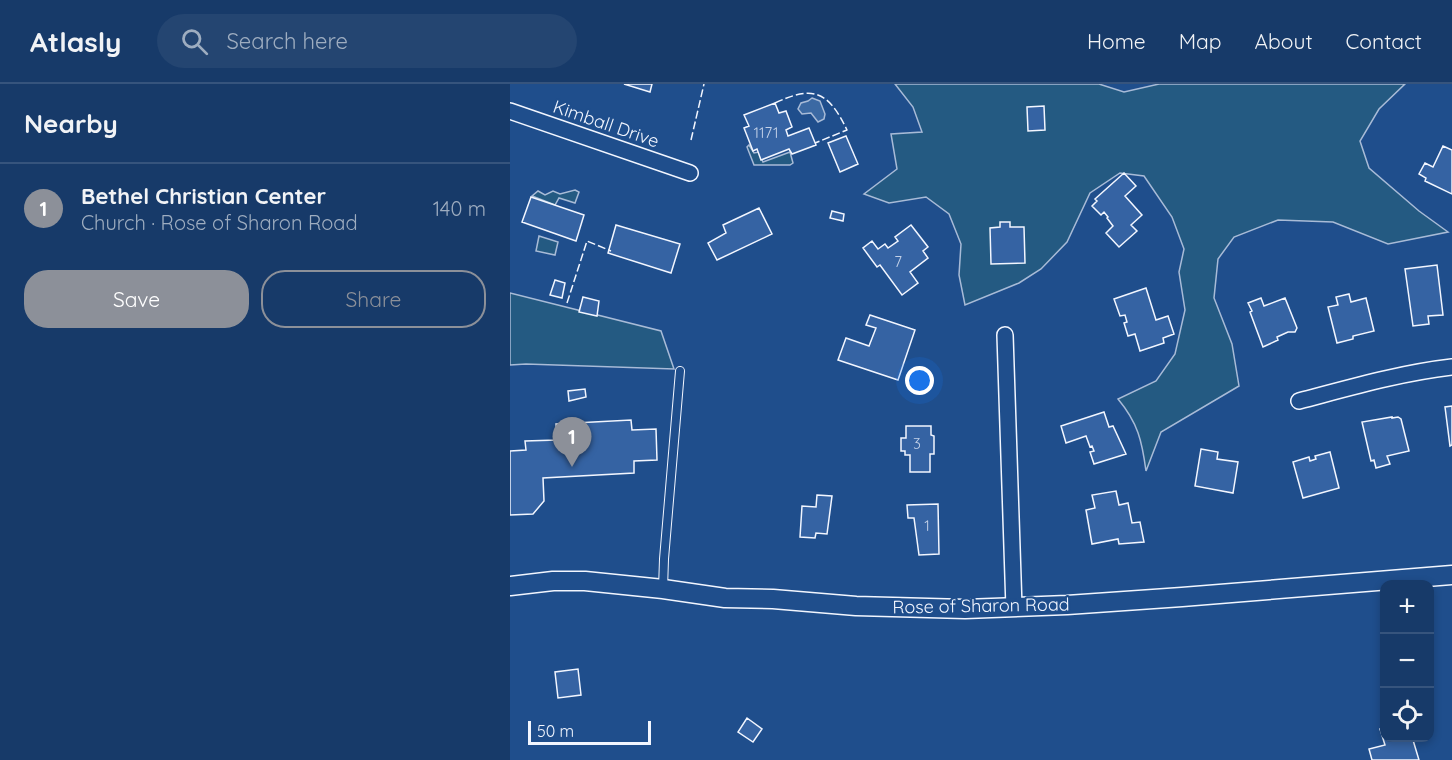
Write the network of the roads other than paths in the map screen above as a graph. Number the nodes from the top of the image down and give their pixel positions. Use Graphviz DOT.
graph roads {
  1 [pos="510,111"];
  2 [pos="690,173"];
  3 [pos="1005,335"];
  4 [pos="1452,368"];
  5 [pos="680,370"];
  6 [pos="1299,401"];
  7 [pos="1452,575"];
  8 [pos="510,586"];
  9 [pos="663,589"];
  10 [pos="1014,608"];
  1 -- 2 [label="street, Kimball Drive"];
  3 -- 10 [label="street"];
  4 -- 6 [label="street"];
  5 -- 9 [label="lane"];
  7 -- 10 [label="street, Rose of Sharon Road"];
  8 -- 9 [label="street, Rose of Sharon Road"];
  9 -- 10 [label="street, Rose of Sharon Road"];
}
